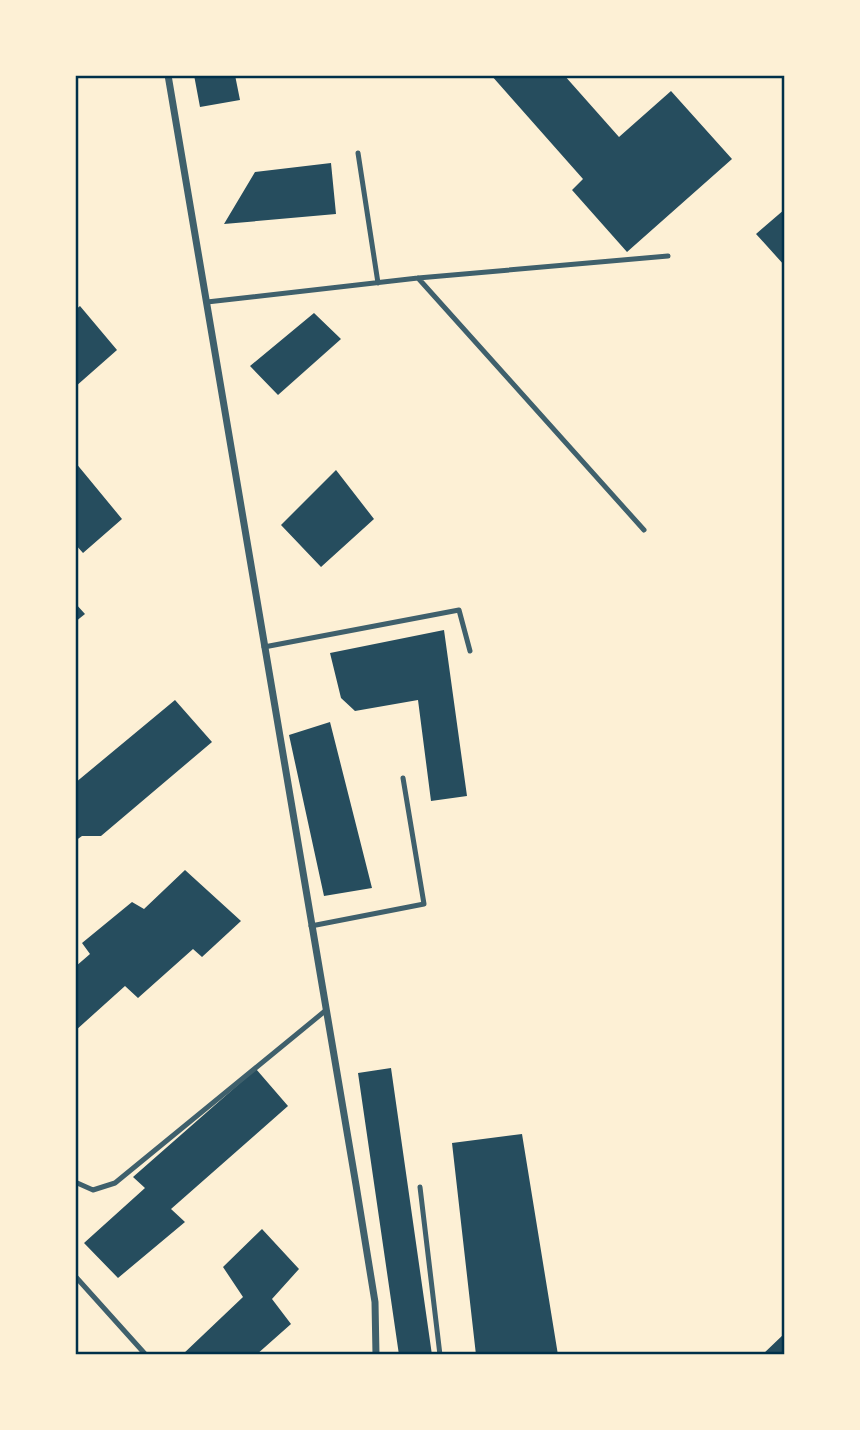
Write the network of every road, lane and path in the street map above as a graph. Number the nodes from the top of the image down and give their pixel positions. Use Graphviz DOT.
graph roads {
  1 [pos="168,75"];
  2 [pos="358,153"];
  3 [pos="668,257"];
  4 [pos="418,278"];
  5 [pos="378,283"];
  6 [pos="207,302"];
  7 [pos="643,530"];
  8 [pos="264,647"];
  9 [pos="470,651"];
  10 [pos="403,778"];
  11 [pos="311,926"];
  12 [pos="325,1011"];
  13 [pos="75,1182"];
  14 [pos="420,1187"];
  15 [pos="75,1276"];
  16 [pos="146,1355"];
  17 [pos="376,1355"];
  18 [pos="440,1355"];
  1 -- 6 [label="street"];
  2 -- 5 [label="lane"];
  3 -- 4 [label="lane"];
  4 -- 5 [label="lane"];
  4 -- 7 [label="lane"];
  5 -- 6 [label="lane"];
  6 -- 8 [label="street"];
  8 -- 9 [label="lane"];
  8 -- 11 [label="street"];
  10 -- 11 [label="lane"];
  11 -- 12 [label="street"];
  12 -- 13 [label="lane"];
  12 -- 17 [label="street"];
  14 -- 18 [label="lane"];
  15 -- 16 [label="lane"];
}
